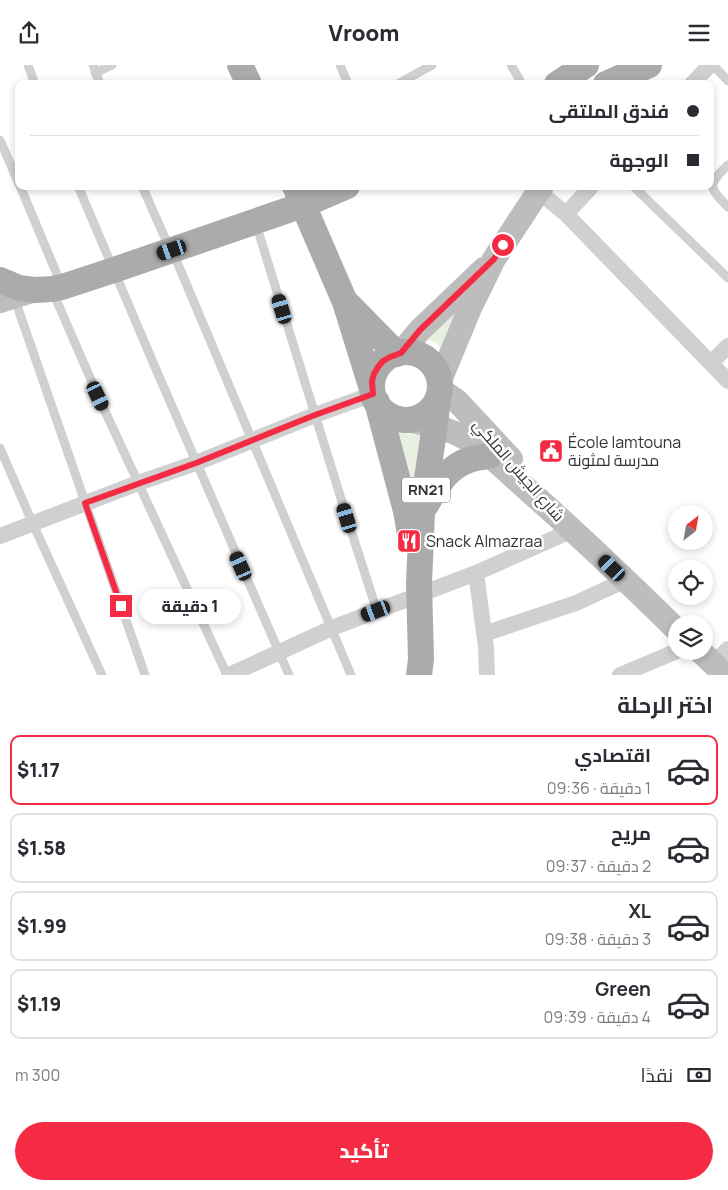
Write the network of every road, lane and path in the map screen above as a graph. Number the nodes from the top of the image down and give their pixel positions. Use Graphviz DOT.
graph roads {
  1 [pos="28,65"];
  2 [pos="112,65"];
  3 [pos="240,65"];
  4 [pos="340,65"];
  5 [pos="511,65"];
  6 [pos="586,65"];
  7 [pos="616,65"];
  8 [pos="649,65"];
  9 [pos="662,65"];
  10 [pos="711,65"];
  11 [pos="426,66"];
  12 [pos="94,69"];
  13 [pos="34,80"];
  14 [pos="247,80"];
  15 [pos="346,80"];
  16 [pos="404,80"];
  17 [pos="520,80"];
  18 [pos="563,80"];
  19 [pos="607,80"];
  20 [pos="614,80"];
  21 [pos="645,80"];
  22 [pos="696,80"];
  23 [pos="728,81"];
  24 [pos="0,140"];
  25 [pos="728,165"];
  26 [pos="15,176"];
  27 [pos="714,180"];
  28 [pos="19,190"];
  29 [pos="80,190"];
  30 [pos="144,190"];
  31 [pos="328,190"];
  32 [pos="539,190"];
  33 [pos="541,190"];
  34 [pos="588,190"];
  35 [pos="637,190"];
  36 [pos="713,190"];
  37 [pos="299,196"];
  38 [pos="728,207"];
  39 [pos="566,214"];
  40 [pos="255,221"];
  41 [pos="172,250"];
  42 [pos="494,259"];
  43 [pos="114,270"];
  44 [pos="728,278"];
  45 [pos="27,291"];
  46 [pos="345,302"];
  47 [pos="728,347"];
  48 [pos="399,353"];
  49 [pos="711,363"];
  50 [pos="728,381"];
  51 [pos="439,389"];
  52 [pos="374,395"];
  53 [pos="315,415"];
  54 [pos="407,420"];
  55 [pos="435,425"];
  56 [pos="252,440"];
  57 [pos="0,448"];
  58 [pos="489,456"];
  59 [pos="196,463"];
  60 [pos="138,483"];
  61 [pos="85,503"];
  62 [pos="422,512"];
  63 [pos="33,524"];
  64 [pos="570,527"];
  65 [pos="0,536"];
  66 [pos="476,573"];
  67 [pos="626,580"];
  68 [pos="420,589"];
  69 [pos="376,611"];
  70 [pos="668,621"];
  71 [pos="332,628"];
  72 [pos="484,634"];
  73 [pos="279,652"];
  74 [pos="668,655"];
  75 [pos="102,675"];
  76 [pos="145,675"];
  77 [pos="228,675"];
  78 [pos="289,675"];
  79 [pos="351,675"];
  80 [pos="419,675"];
  81 [pos="487,675"];
  82 [pos="620,675"];
  1 -- 13 [label="lane"];
  2 -- 12 [label="lane"];
  3 -- 14 [label="main road"];
  4 -- 15 [label="lane"];
  5 -- 17 [label="lane"];
  6 -- 18 [label="main road"];
  7 -- 19 [label="street"];
  8 -- 20 [label="main road"];
  9 -- 21 [label="street"];
  10 -- 22 [label="street"];
  10 -- 23 [label="lane"];
  11 -- 16 [label="lane"];
  24 -- 26 [label="lane"];
  25 -- 27 [label="lane"];
  28 -- 45 [label="lane"];
  29 -- 43 [label="lane"];
  30 -- 41 [label="lane"];
  31 -- 37 [label="main road"];
  32 -- 42 [label="street"];
  33 -- 39 [label="street"];
  34 -- 39 [label="street"];
  35 -- 44 [label="lane"];
  36 -- 38 [label="lane"];
  37 -- 40 [label="main road"];
  37 -- 46 [label="main road, RN21"];
  39 -- 49 [label="street"];
  40 -- 41 [label="main road"];
  40 -- 53 [label="lane"];
  41 -- 43 [label="main road"];
  41 -- 56 [label="lane"];
  42 -- 48 [label="street"];
  42 -- 51 [label="street"];
  43 -- 45 [label="main road"];
  43 -- 59 [label="lane"];
  45 -- 60 [label="lane"];
  45 -- 61 [label="lane"];
  46 -- 48 [label="main road, RN21"];
  46 -- 52 [label="main road, RN21"];
  47 -- 49 [label="street"];
  48 -- 51 [label="main road"];
  48 -- 52 [label="main road"];
  49 -- 50 [label="street"];
  51 -- 54 [label="main road"];
  51 -- 55 [label="main road, RN21"];
  51 -- 64 [label="street, شارع الجيش الملكي"];
  52 -- 53 [label="street"];
  52 -- 54 [label="main road"];
  52 -- 68 [label="main road, RN21"];
  53 -- 56 [label="street"];
  53 -- 69 [label="lane"];
  54 -- 55 [label="street, شارع الجيش الملكي"];
  55 -- 58 [label="street, شارع الجيش الملكي"];
  55 -- 62 [label="main road, RN21"];
  56 -- 59 [label="street"];
  56 -- 71 [label="lane"];
  57 -- 63 [label="lane"];
  58 -- 62 [label="main road"];
  58 -- 64 [label="street, شارع الجيش الملكي"];
  59 -- 60 [label="street"];
  59 -- 73 [label="lane"];
  60 -- 61 [label="street"];
  60 -- 77 [label="lane"];
  61 -- 63 [label="street"];
  61 -- 76 [label="lane"];
  62 -- 68 [label="main road, RN21"];
  63 -- 65 [label="street"];
  63 -- 75 [label="lane"];
  64 -- 66 [label="street"];
  64 -- 67 [label="street"];
  66 -- 68 [label="street"];
  66 -- 72 [label="street"];
  67 -- 70 [label="street"];
  67 -- 72 [label="street"];
  68 -- 69 [label="street"];
  68 -- 80 [label="main road, RN21"];
  69 -- 71 [label="street"];
  71 -- 73 [label="street"];
  71 -- 79 [label="lane"];
  72 -- 81 [label="street"];
  73 -- 77 [label="street"];
  73 -- 78 [label="lane"];
  74 -- 82 [label="street"];
}
